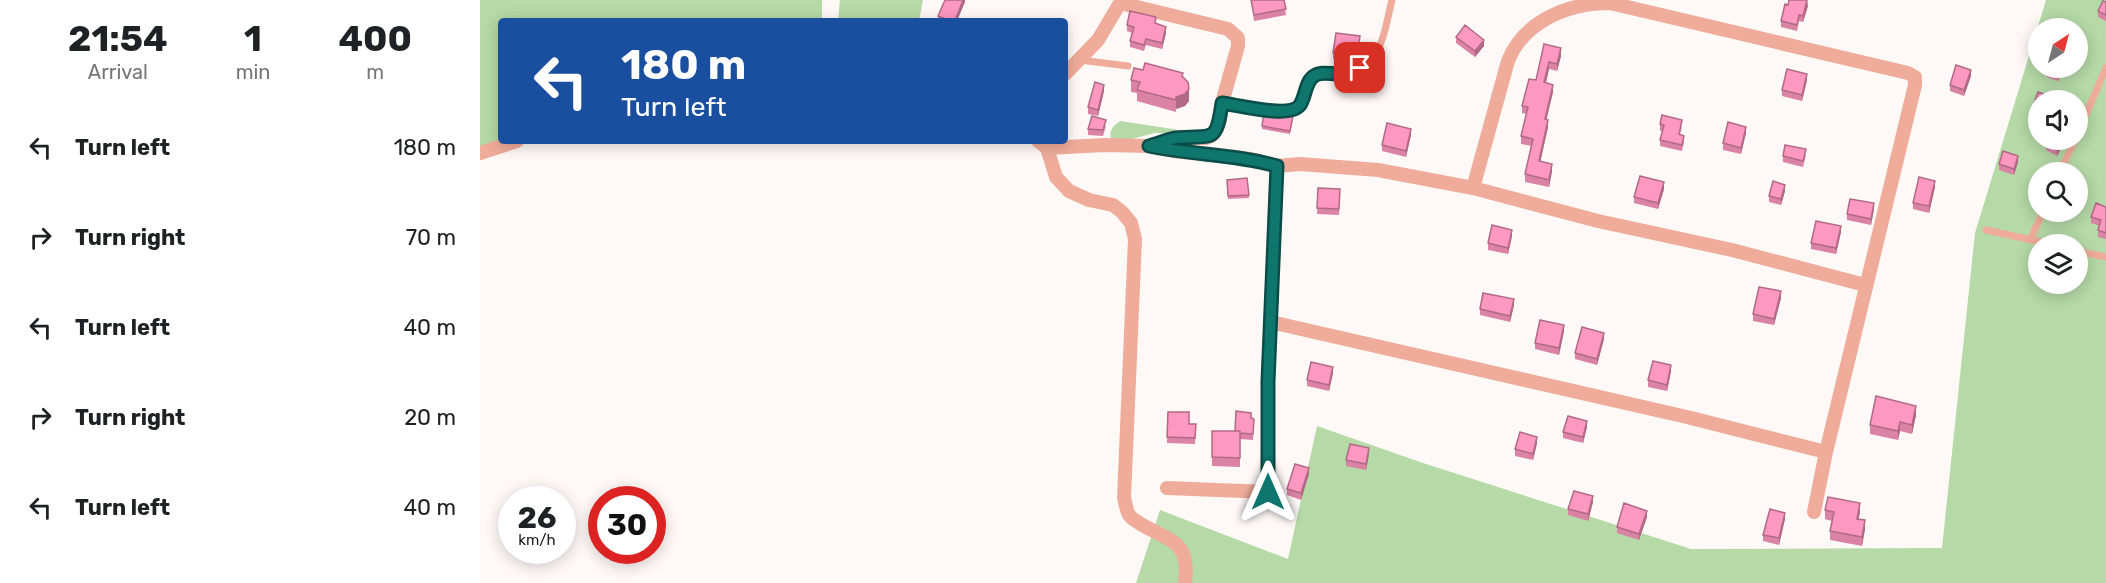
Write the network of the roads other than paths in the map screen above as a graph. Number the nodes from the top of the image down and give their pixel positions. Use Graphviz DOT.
graph roads {
  1 [pos="1392,0"];
  2 [pos="1118,2"];
  3 [pos="1079,60"];
  4 [pos="1128,66"];
  5 [pos="2106,68"];
  6 [pos="1068,71"];
  7 [pos="1222,103"];
  8 [pos="2088,110"];
  9 [pos="508,144"];
  10 [pos="1042,144"];
  11 [pos="1149,146"];
  12 [pos="480,153"];
  13 [pos="1277,166"];
  14 [pos="1473,188"];
  15 [pos="1986,230"];
  16 [pos="2028,239"];
  17 [pos="2088,252"];
  18 [pos="2106,257"];
  19 [pos="1865,285"];
  20 [pos="1271,322"];
  21 [pos="1826,452"];
  22 [pos="1167,488"];
  23 [pos="1814,512"];
  24 [pos="1185,583"];
  1 -- 7 [label="lane"];
  2 -- 3 [label="street"];
  2 -- 7 [label="street"];
  3 -- 4 [label="lane"];
  3 -- 6 [label="street"];
  5 -- 8 [label="lane"];
  7 -- 11 [label="street"];
  9 -- 12 [label="street"];
  10 -- 11 [label="street"];
  10 -- 24 [label="street"];
  11 -- 13 [label="street"];
  13 -- 14 [label="street"];
  13 -- 20 [label="street"];
  14 -- 19 [label="street"];
  14 -- 19 [label="street"];
  15 -- 16 [label="lane"];
  17 -- 18 [label="lane"];
  19 -- 21 [label="street"];
  20 -- 21 [label="street"];
  20 -- 22 [label="street"];
  21 -- 23 [label="street"];
}
